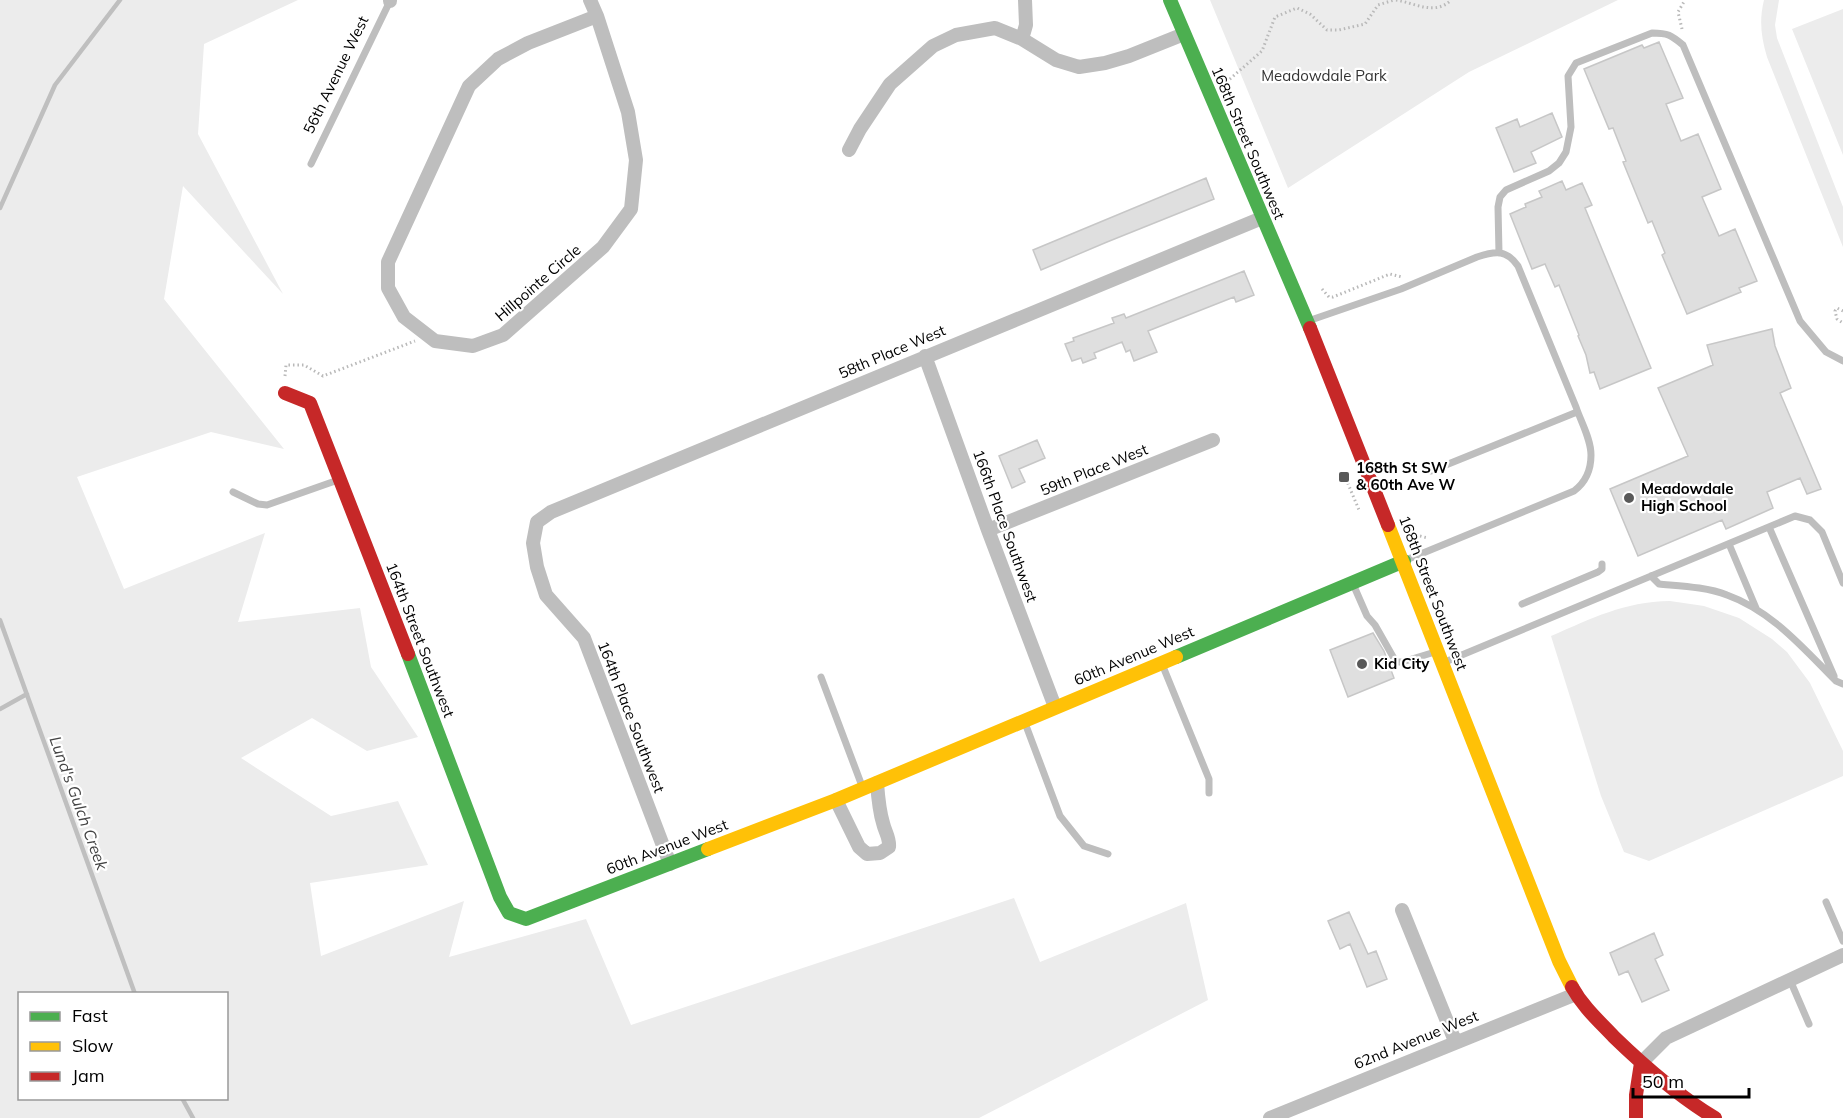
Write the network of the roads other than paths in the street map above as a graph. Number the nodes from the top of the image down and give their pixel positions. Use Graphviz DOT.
graph roads {
  1 [pos="390,0"];
  2 [pos="590,0"];
  3 [pos="1024,0"];
  4 [pos="1170,0"];
  5 [pos="597,16"];
  6 [pos="1184,34"];
  7 [pos="1022,39"];
  8 [pos="849,150"];
  9 [pos="311,164"];
  10 [pos="1262,218"];
  11 [pos="1499,253"];
  12 [pos="1308,321"];
  13 [pos="925,356"];
  14 [pos="1843,361"];
  15 [pos="285,393"];
  16 [pos="1577,412"];
  17 [pos="1213,440"];
  18 [pos="1431,471"];
  19 [pos="340,479"];
  20 [pos="233,492"];
  21 [pos="537,522"];
  22 [pos="1769,527"];
  23 [pos="988,530"];
  24 [pos="1729,544"];
  25 [pos="1404,561"];
  26 [pos="1602,564"];
  27 [pos="1651,576"];
  28 [pos="1352,582"];
  29 [pos="1843,583"];
  30 [pos="1522,604"];
  31 [pos="1756,608"];
  32 [pos="1440,657"];
  33 [pos="1161,662"];
  34 [pos="821,676"];
  35 [pos="1840,682"];
  36 [pos="1055,707"];
  37 [pos="1024,721"];
  38 [pos="877,783"];
  39 [pos="862,788"];
  40 [pos="1209,793"];
  41 [pos="836,800"];
  42 [pos="1108,854"];
  43 [pos="670,864"];
  44 [pos="1826,902"];
  45 [pos="1402,910"];
  46 [pos="509,913"];
  47 [pos="1843,941"];
  48 [pos="1843,955"];
  49 [pos="1790,980"];
  50 [pos="1576,994"];
  51 [pos="1809,1024"];
  52 [pos="1455,1041"];
  53 [pos="1641,1063"];
  54 [pos="1270,1118"];
  55 [pos="1636,1118"];
  56 [pos="1715,1118"];
  1 -- 9 [label="lane, 56th Avenue West"];
  2 -- 5 [label="street, Hillpointe Circle"];
  3 -- 7 [label="street"];
  4 -- 6 [label="street, 168th Street Southwest"];
  5 -- 5 [label="street, Hillpointe Circle"];
  6 -- 7 [label="street"];
  6 -- 10 [label="street, 168th Street Southwest"];
  7 -- 8 [label="street"];
  10 -- 12 [label="street, 168th Street Southwest"];
  10 -- 13 [label="street, 58th Place West"];
  11 -- 12 [label="lane"];
  11 -- 14 [label="lane"];
  11 -- 16 [label="lane"];
  12 -- 25 [label="street, 168th Street Southwest"];
  13 -- 21 [label="street, 58th Place West"];
  13 -- 23 [label="street, 166th Place Southwest"];
  15 -- 19 [label="street, 164th Street Southwest"];
  16 -- 18 [label="lane"];
  16 -- 25 [label="lane"];
  17 -- 23 [label="street, 59th Place West"];
  19 -- 20 [label="lane"];
  19 -- 46 [label="street, 164th Street Southwest"];
  21 -- 43 [label="street, 164th Place Southwest"];
  22 -- 24 [label="lane"];
  22 -- 29 [label="lane"];
  22 -- 35 [label="lane"];
  23 -- 36 [label="street, 166th Place Southwest"];
  24 -- 27 [label="lane"];
  24 -- 31 [label="lane"];
  25 -- 28 [label="street, 60th Avenue West"];
  25 -- 32 [label="street, 168th Street Southwest"];
  26 -- 30 [label="lane"];
  27 -- 31 [label="lane"];
  27 -- 32 [label="lane"];
  28 -- 32 [label="lane"];
  28 -- 33 [label="street, 60th Avenue West"];
  31 -- 35 [label="lane"];
  32 -- 50 [label="street, 168th Street Southwest"];
  33 -- 36 [label="street, 60th Avenue West"];
  33 -- 40 [label="lane"];
  34 -- 39 [label="lane"];
  36 -- 37 [label="street, 60th Avenue West"];
  37 -- 38 [label="street, 60th Avenue West"];
  37 -- 42 [label="lane"];
  38 -- 39 [label="street, 60th Avenue West"];
  38 -- 41 [label="street"];
  39 -- 41 [label="street, 60th Avenue West"];
  41 -- 43 [label="street, 60th Avenue West"];
  43 -- 46 [label="street, 60th Avenue West"];
  44 -- 47 [label="lane"];
  45 -- 52 [label="street"];
  48 -- 49 [label="street"];
  49 -- 51 [label="lane"];
  49 -- 53 [label="street"];
  50 -- 52 [label="street, 62nd Avenue West"];
  50 -- 53 [label="street, 168th Street Southwest"];
  52 -- 54 [label="street, 62nd Avenue West"];
  53 -- 55 [label="street"];
  53 -- 56 [label="street, 168th Street Southwest"];
}
